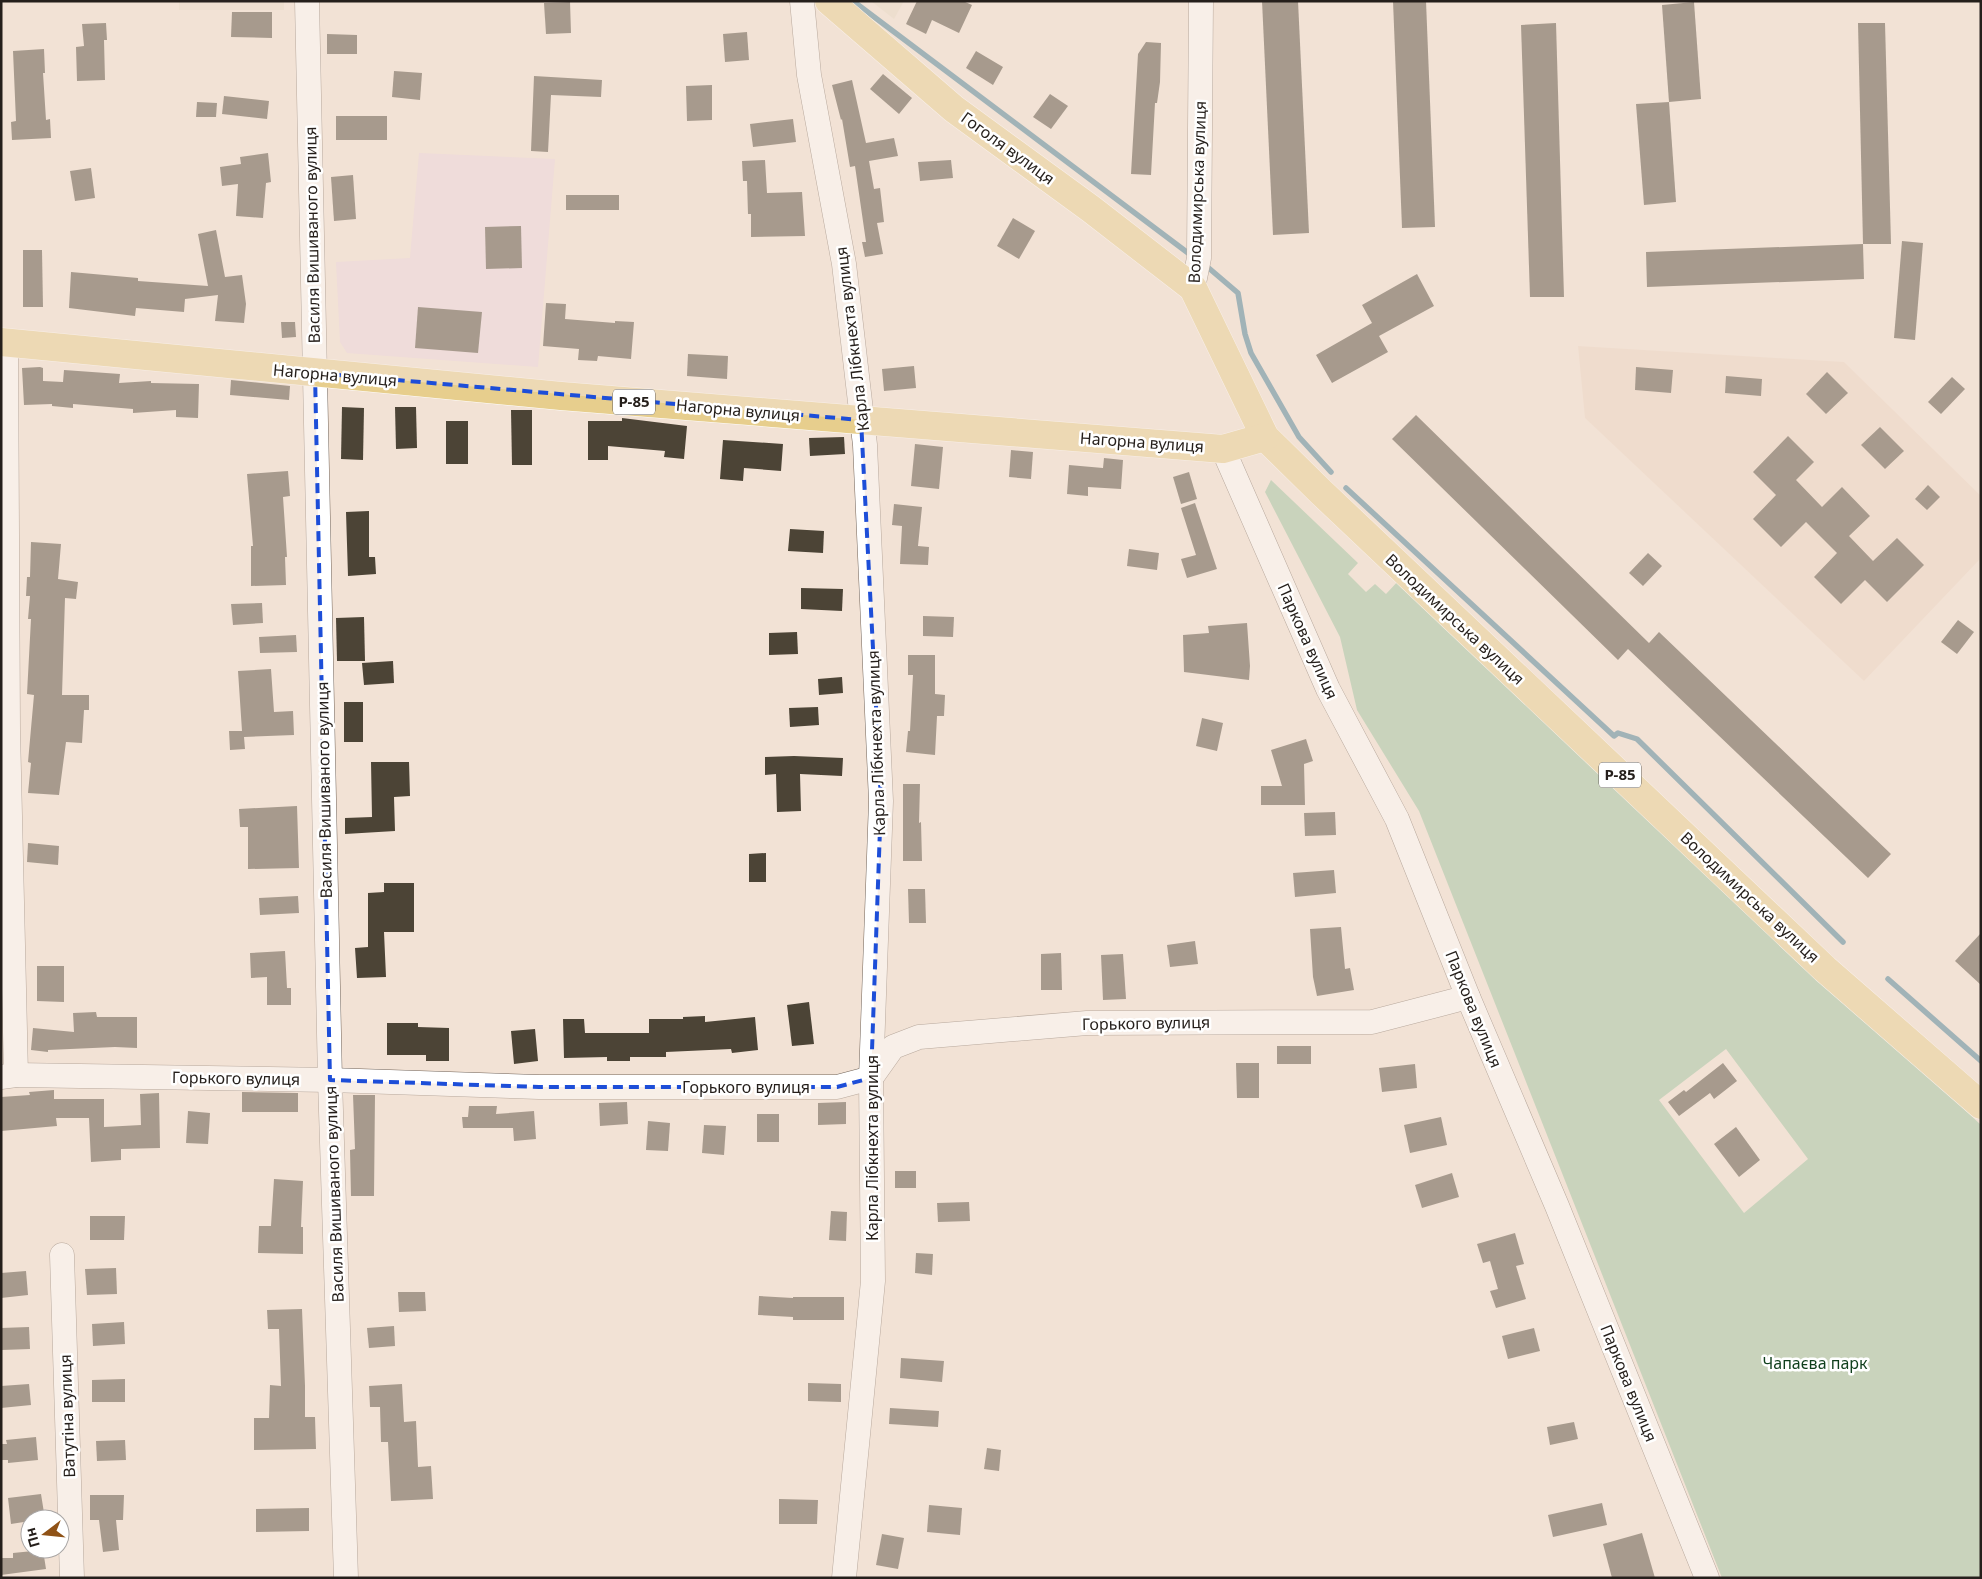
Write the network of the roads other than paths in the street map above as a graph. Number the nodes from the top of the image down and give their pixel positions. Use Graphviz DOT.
graph roads {
  1 [pos="307,1"];
  2 [pos="802,1"];
  3 [pos="829,1"];
  4 [pos="1201,1"];
  5 [pos="1193,288"];
  6 [pos="4,342"];
  7 [pos="315,373"];
  8 [pos="861,420"];
  9 [pos="1265,437"];
  10 [pos="1223,449"];
  11 [pos="1468,997"];
  12 [pos="9,1076"];
  13 [pos="871,1078"];
  14 [pos="330,1080"];
  15 [pos="1981,1105"];
  16 [pos="62,1255"];
  17 [pos="72,1578"];
  18 [pos="346,1578"];
  19 [pos="844,1578"];
  20 [pos="1707,1578"];
  1 -- 7 [label="street, Василя Вишиваного вулиця"];
  2 -- 8 [label="street, Карла Лібкнехта вулиця"];
  3 -- 5 [label="main road, Гоголя вулиця"];
  4 -- 5 [label="street, Володимирська вулиця"];
  5 -- 9 [label="main road, Володимирська вулиця"];
  6 -- 7 [label="main road, Нагорна вулиця / Р-85"];
  6 -- 12 [label="street"];
  7 -- 8 [label="main road, Нагорна вулиця / Р-85"];
  7 -- 14 [label="street, Василя Вишиваного вулиця"];
  8 -- 10 [label="main road, Нагорна вулиця / Р-85"];
  8 -- 13 [label="street, Карла Лібкнехта вулиця"];
  9 -- 10 [label="main road, Нагорна вулиця / Р-85"];
  9 -- 15 [label="main road, Володимирська вулиця / Р-85"];
  10 -- 11 [label="street, Паркова вулиця"];
  11 -- 13 [label="street, Горького вулиця"];
  11 -- 20 [label="street, Паркова вулиця"];
  12 -- 14 [label="street, Горького вулиця"];
  13 -- 14 [label="street, Горького вулиця"];
  13 -- 19 [label="street, Карла Лібкнехта вулиця"];
  14 -- 18 [label="street, Василя Вишиваного вулиця"];
  16 -- 17 [label="street, Ватутіна вулиця"];
}
